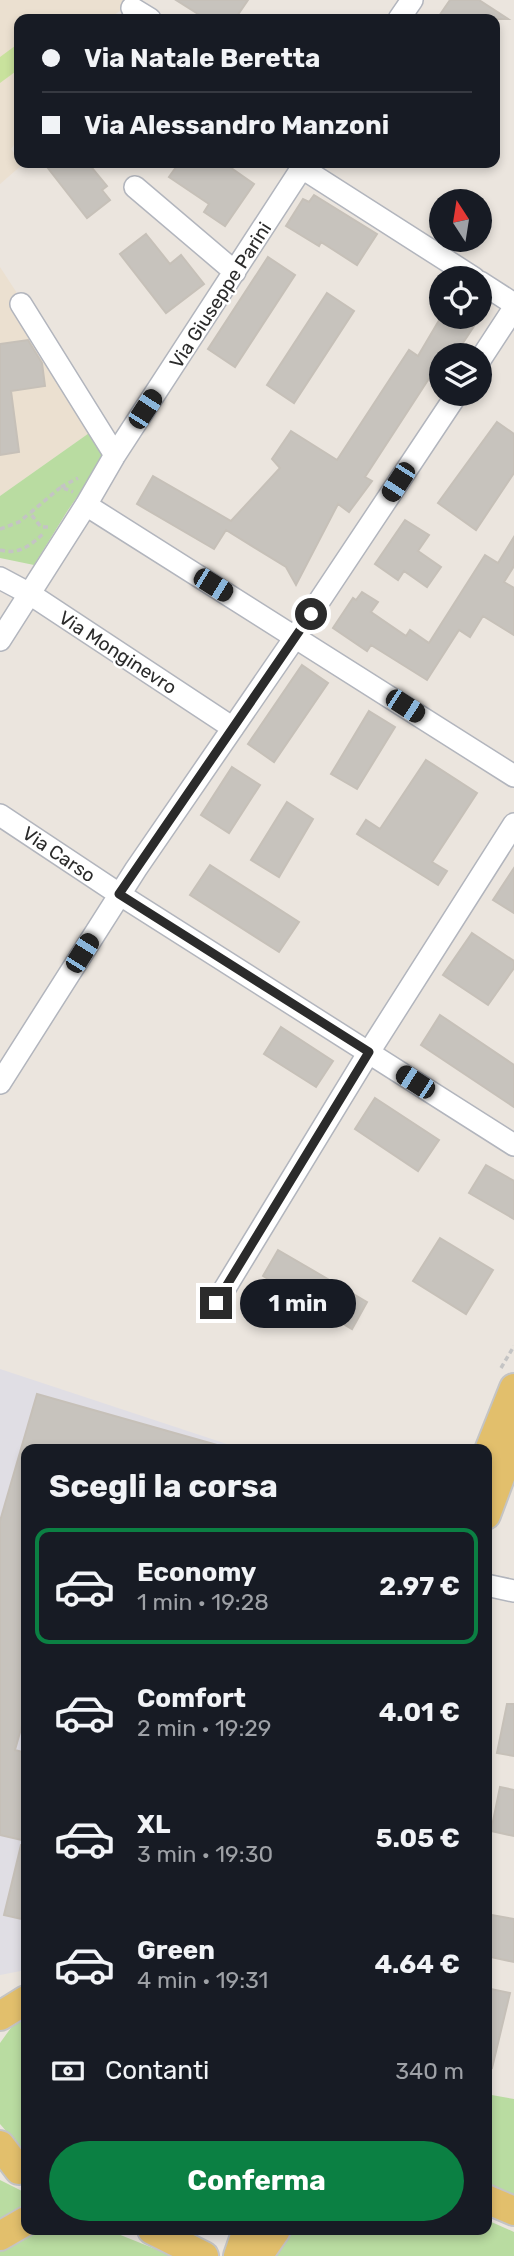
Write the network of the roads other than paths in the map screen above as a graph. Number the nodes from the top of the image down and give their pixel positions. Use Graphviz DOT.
graph roads {
  1 [pos="301,168"];
  2 [pos="308,168"];
  3 [pos="135,187"];
  4 [pos="456,266"];
  5 [pos="235,272"];
  6 [pos="492,290"];
  7 [pos="21,304"];
  8 [pos="514,306"];
  9 [pos="491,343"];
  10 [pos="449,406"];
  11 [pos="115,455"];
  12 [pos="82,500"];
  13 [pos="0,578"];
  14 [pos="30,594"];
  15 [pos="296,636"];
  16 [pos="0,640"];
  17 [pos="233,728"];
  18 [pos="514,776"];
  19 [pos="0,815"];
  20 [pos="514,824"];
  21 [pos="119,894"];
  22 [pos="369,1052"];
  23 [pos="0,1083"];
  24 [pos="512,1145"];
  25 [pos="216,1303"];
  26 [pos="514,1388"];
  27 [pos="514,1440"];
  28 [pos="492,1444"];
  29 [pos="492,1499"];
  30 [pos="492,1586"];
  31 [pos="514,1591"];
  32 [pos="21,2003"];
  33 [pos="0,2016"];
  34 [pos="0,2144"];
  35 [pos="15,2167"];
  36 [pos="492,2202"];
  37 [pos="514,2211"];
  38 [pos="21,2224"];
  39 [pos="162,2235"];
  40 [pos="246,2235"];
  41 [pos="254,2235"];
  42 [pos="263,2235"];
  43 [pos="272,2235"];
  44 [pos="0,2236"];
  45 [pos="204,2256"];
  46 [pos="240,2256"];
  47 [pos="257,2256"];
  1 -- 5 [label="street, Via Giuseppe Parini"];
  2 -- 4 [label="street"];
  3 -- 5 [label="street"];
  5 -- 11 [label="street, Via Giuseppe Parini"];
  6 -- 8 [label="street"];
  7 -- 11 [label="street"];
  8 -- 9 [label="street"];
  10 -- 15 [label="street"];
  11 -- 12 [label="street, Via Giuseppe Parini"];
  12 -- 14 [label="street, Via Giuseppe Parini"];
  12 -- 15 [label="street"];
  13 -- 14 [label="street, Via Monginevro"];
  14 -- 16 [label="street, Via Giuseppe Parini"];
  14 -- 17 [label="street, Via Monginevro"];
  15 -- 17 [label="street"];
  15 -- 18 [label="street"];
  17 -- 21 [label="street"];
  19 -- 21 [label="street, Via Carso"];
  20 -- 22 [label="street"];
  21 -- 22 [label="street, Via Carso"];
  21 -- 23 [label="street"];
  22 -- 24 [label="street, Via Carso"];
  22 -- 25 [label="street"];
  26 -- 28 [label="main road"];
  27 -- 29 [label="main road"];
  30 -- 31 [label="street"];
  32 -- 33 [label="main road"];
  34 -- 35 [label="main road"];
  36 -- 37 [label="main road"];
  38 -- 44 [label="main road"];
  39 -- 45 [label="main road"];
  40 -- 46 [label="main road"];
  41 -- 46 [label="main road"];
  42 -- 47 [label="main road"];
  43 -- 47 [label="main road"];
}
